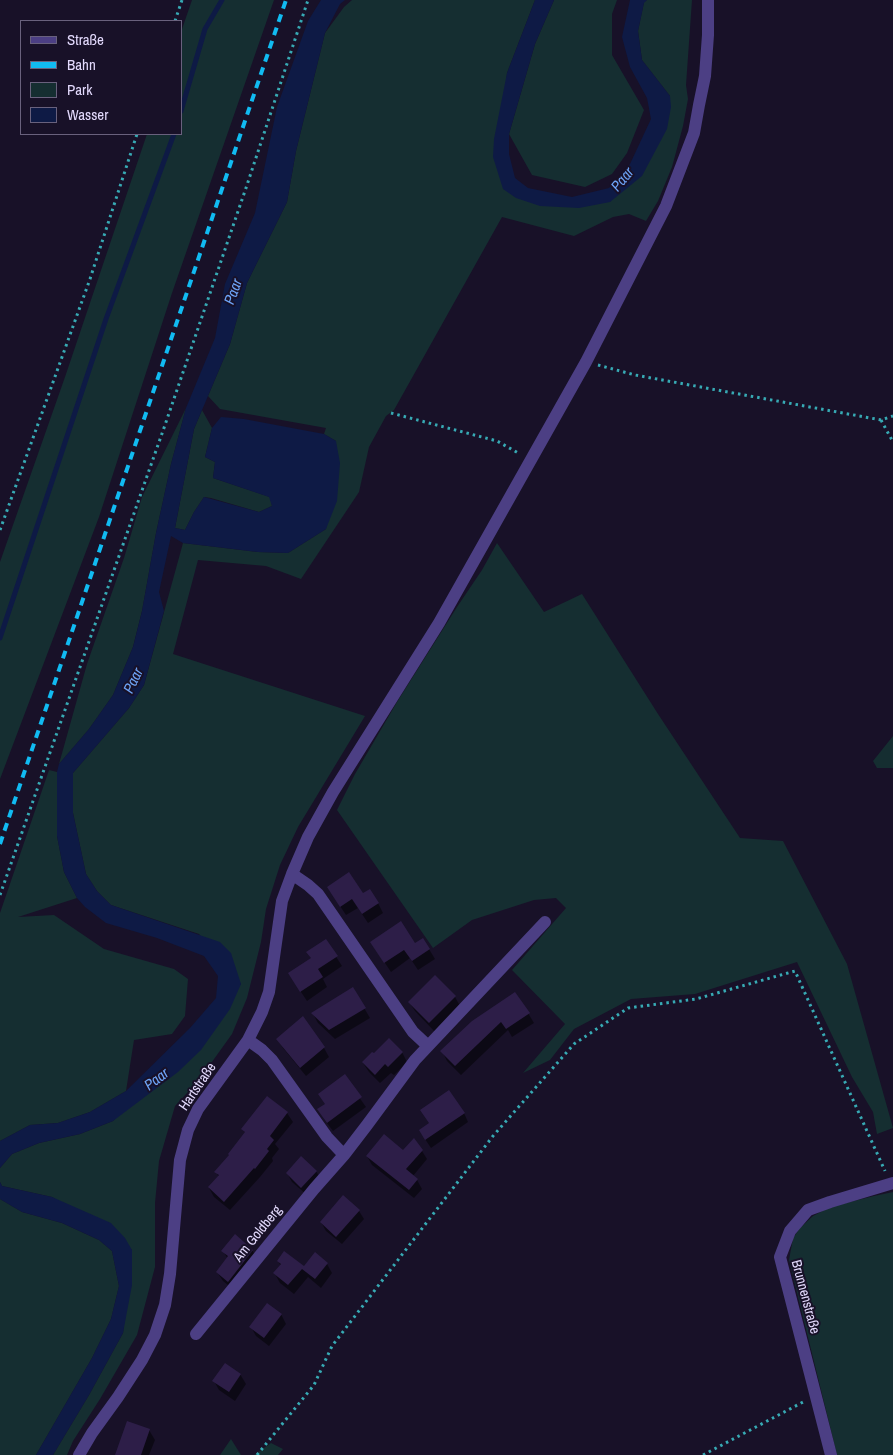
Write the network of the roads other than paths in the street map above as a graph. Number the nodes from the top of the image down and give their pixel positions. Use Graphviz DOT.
graph roads {
  1 [pos="708,0"];
  2 [pos="292,874"];
  3 [pos="545,922"];
  4 [pos="248,1040"];
  5 [pos="428,1045"];
  6 [pos="344,1155"];
  7 [pos="892,1183"];
  8 [pos="196,1334"];
  9 [pos="79,1455"];
  10 [pos="831,1455"];
  1 -- 2 [label="street, Hartstraße"];
  2 -- 4 [label="street, Hartstraße"];
  2 -- 5 [label="street"];
  3 -- 5 [label="street, Am Goldberg"];
  4 -- 6 [label="street"];
  4 -- 9 [label="street, Hartstraße"];
  5 -- 6 [label="street, Am Goldberg"];
  6 -- 8 [label="street, Am Goldberg"];
  7 -- 10 [label="street, Brunnenstraße"];
}
